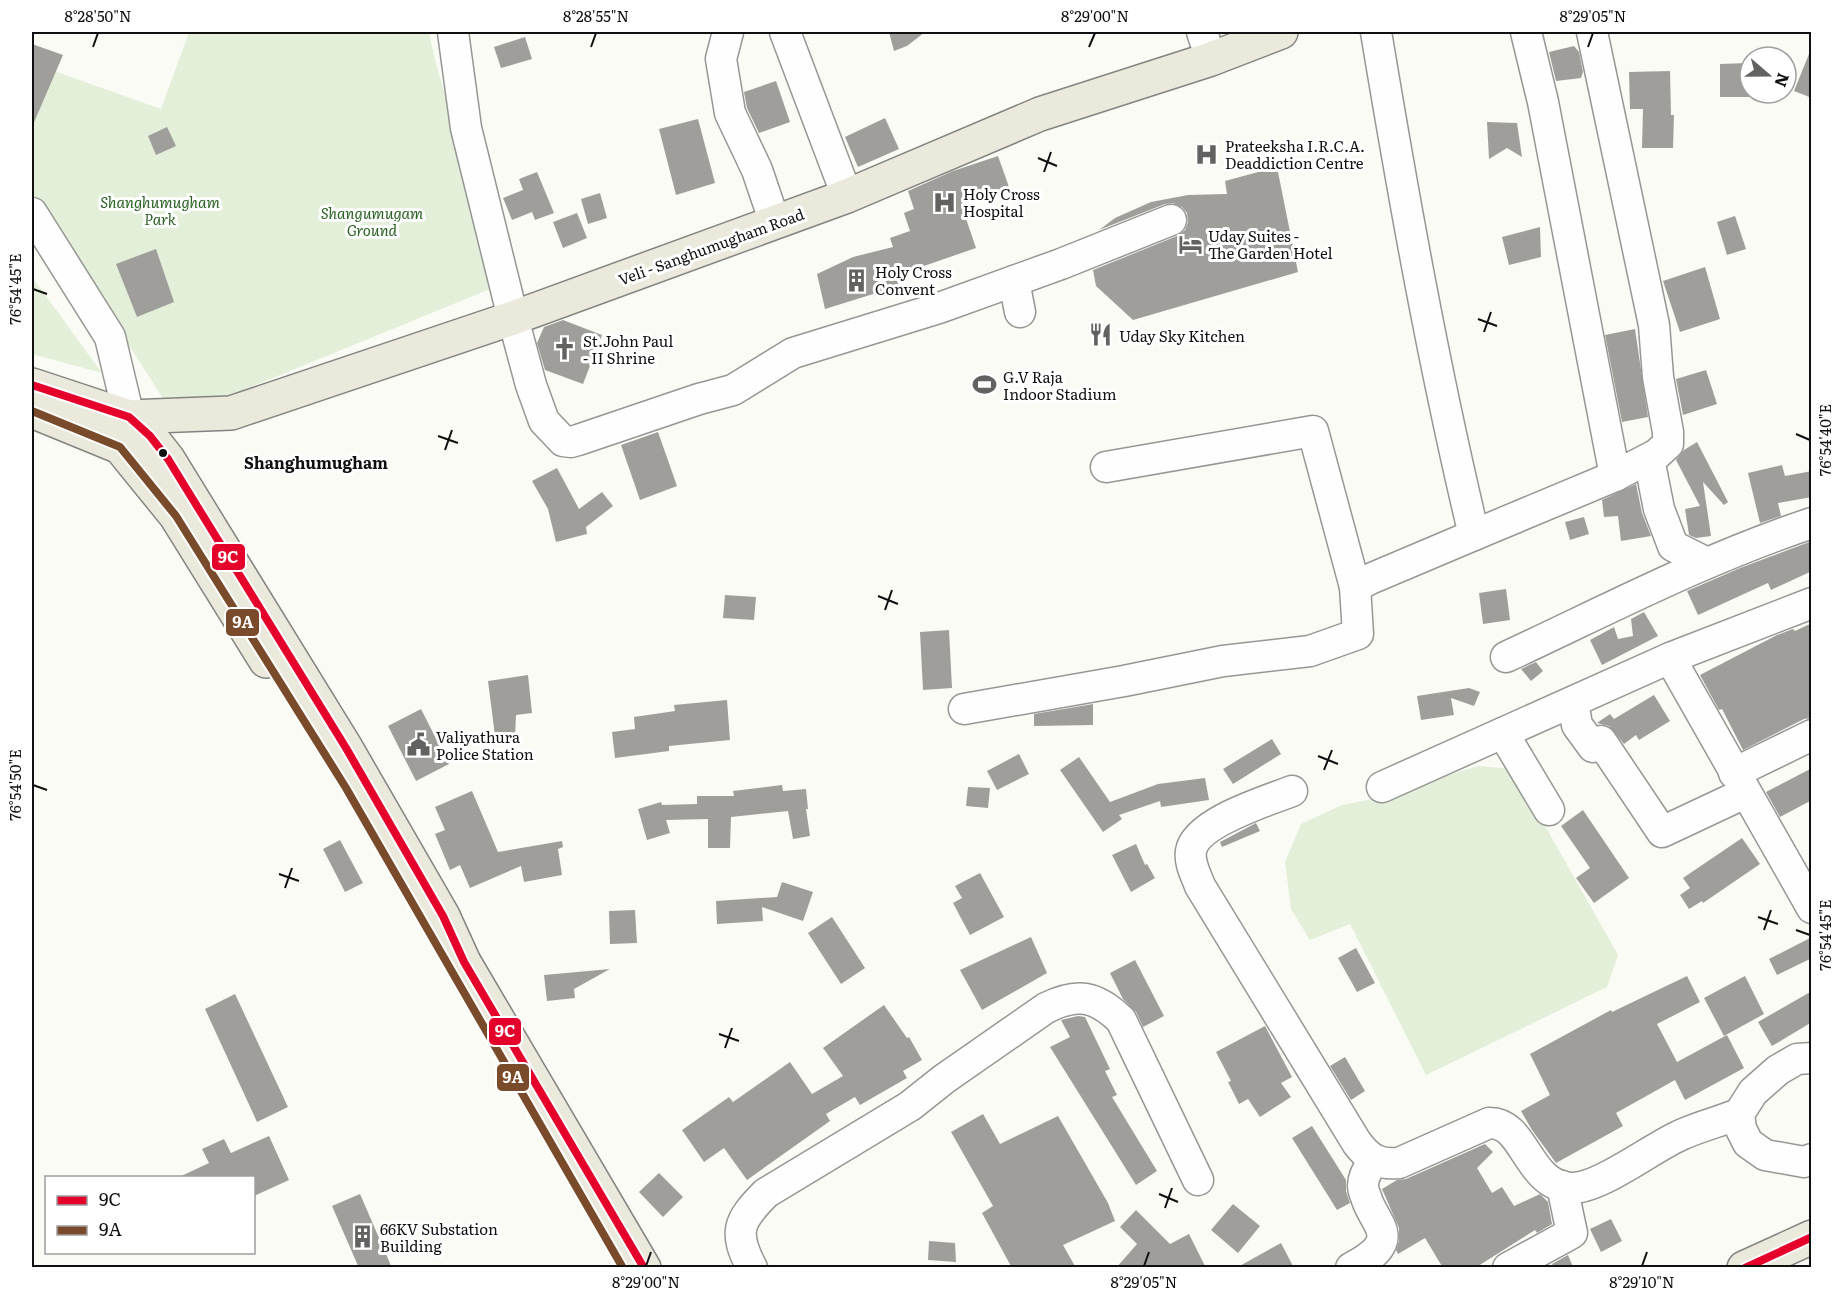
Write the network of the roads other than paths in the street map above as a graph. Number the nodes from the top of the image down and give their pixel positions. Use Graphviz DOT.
graph roads {
  1 [pos="453,32"];
  2 [pos="728,32"];
  3 [pos="785,32"];
  4 [pos="1281,32"];
  5 [pos="1376,32"];
  6 [pos="1526,32"];
  7 [pos="1592,32"];
  8 [pos="1207,45"];
  9 [pos="847,196"];
  10 [pos="32,213"];
  11 [pos="1171,220"];
  12 [pos="775,223"];
  13 [pos="1014,281"];
  14 [pos="1020,312"];
  15 [pos="513,318"];
  16 [pos="32,385"];
  17 [pos="32,411"];
  18 [pos="124,432"];
  19 [pos="1649,459"];
  20 [pos="1106,467"];
  21 [pos="1615,476"];
  22 [pos="1812,523"];
  23 [pos="1474,535"];
  24 [pos="1707,563"];
  25 [pos="1355,587"];
  26 [pos="1812,603"];
  27 [pos="1506,657"];
  28 [pos="1670,658"];
  29 [pos="1573,702"];
  30 [pos="964,709"];
  31 [pos="1503,733"];
  32 [pos="1812,735"];
  33 [pos="1739,783"];
  34 [pos="1382,787"];
  35 [pos="1292,791"];
  36 [pos="1549,810"];
  37 [pos="1812,908"];
  38 [pos="1812,1058"];
  39 [pos="1739,1114"];
  40 [pos="1812,1159"];
  41 [pos="1375,1166"];
  42 [pos="1198,1180"];
  43 [pos="1562,1186"];
  44 [pos="1812,1237"];
  45 [pos="1812,1254"];
  46 [pos="623,1268"];
  47 [pos="644,1268"];
  48 [pos="752,1268"];
  49 [pos="1352,1268"];
  50 [pos="1508,1268"];
  51 [pos="1744,1268"];
  52 [pos="1782,1268"];
  1 -- 15 [label="street"];
  2 -- 12 [label="street"];
  3 -- 9 [label="street"];
  4 -- 8 [label="main road, Veli - Sanghumugham Road"];
  5 -- 23 [label="street"];
  6 -- 21 [label="street"];
  7 -- 19 [label="street"];
  8 -- 9 [label="main road, Veli - Sanghumugham Road"];
  9 -- 12 [label="main road, Veli - Sanghumugham Road"];
  10 -- 18 [label="street"];
  11 -- 13 [label="street"];
  12 -- 15 [label="main road, Veli - Sanghumugham Road"];
  13 -- 14 [label="street"];
  13 -- 15 [label="street"];
  15 -- 18 [label="main road, Veli - Sanghumugham Road"];
  16 -- 18 [label="main road"];
  17 -- 18 [label="main road"];
  18 -- 46 [label="main road"];
  18 -- 47 [label="main road"];
  19 -- 21 [label="street"];
  19 -- 24 [label="street"];
  20 -- 25 [label="street"];
  21 -- 23 [label="street"];
  22 -- 24 [label="street"];
  23 -- 25 [label="street"];
  24 -- 27 [label="street"];
  25 -- 30 [label="street"];
  26 -- 28 [label="street"];
  28 -- 29 [label="street"];
  28 -- 33 [label="street"];
  29 -- 31 [label="street"];
  29 -- 33 [label="street"];
  31 -- 34 [label="street"];
  31 -- 36 [label="street"];
  32 -- 33 [label="street"];
  33 -- 37 [label="street"];
  35 -- 41 [label="street"];
  38 -- 39 [label="street"];
  39 -- 40 [label="street"];
  39 -- 43 [label="street"];
  41 -- 43 [label="street"];
  41 -- 49 [label="street"];
  42 -- 48 [label="street"];
  43 -- 50 [label="street"];
  44 -- 51 [label="main road"];
  45 -- 52 [label="main road"];
}
